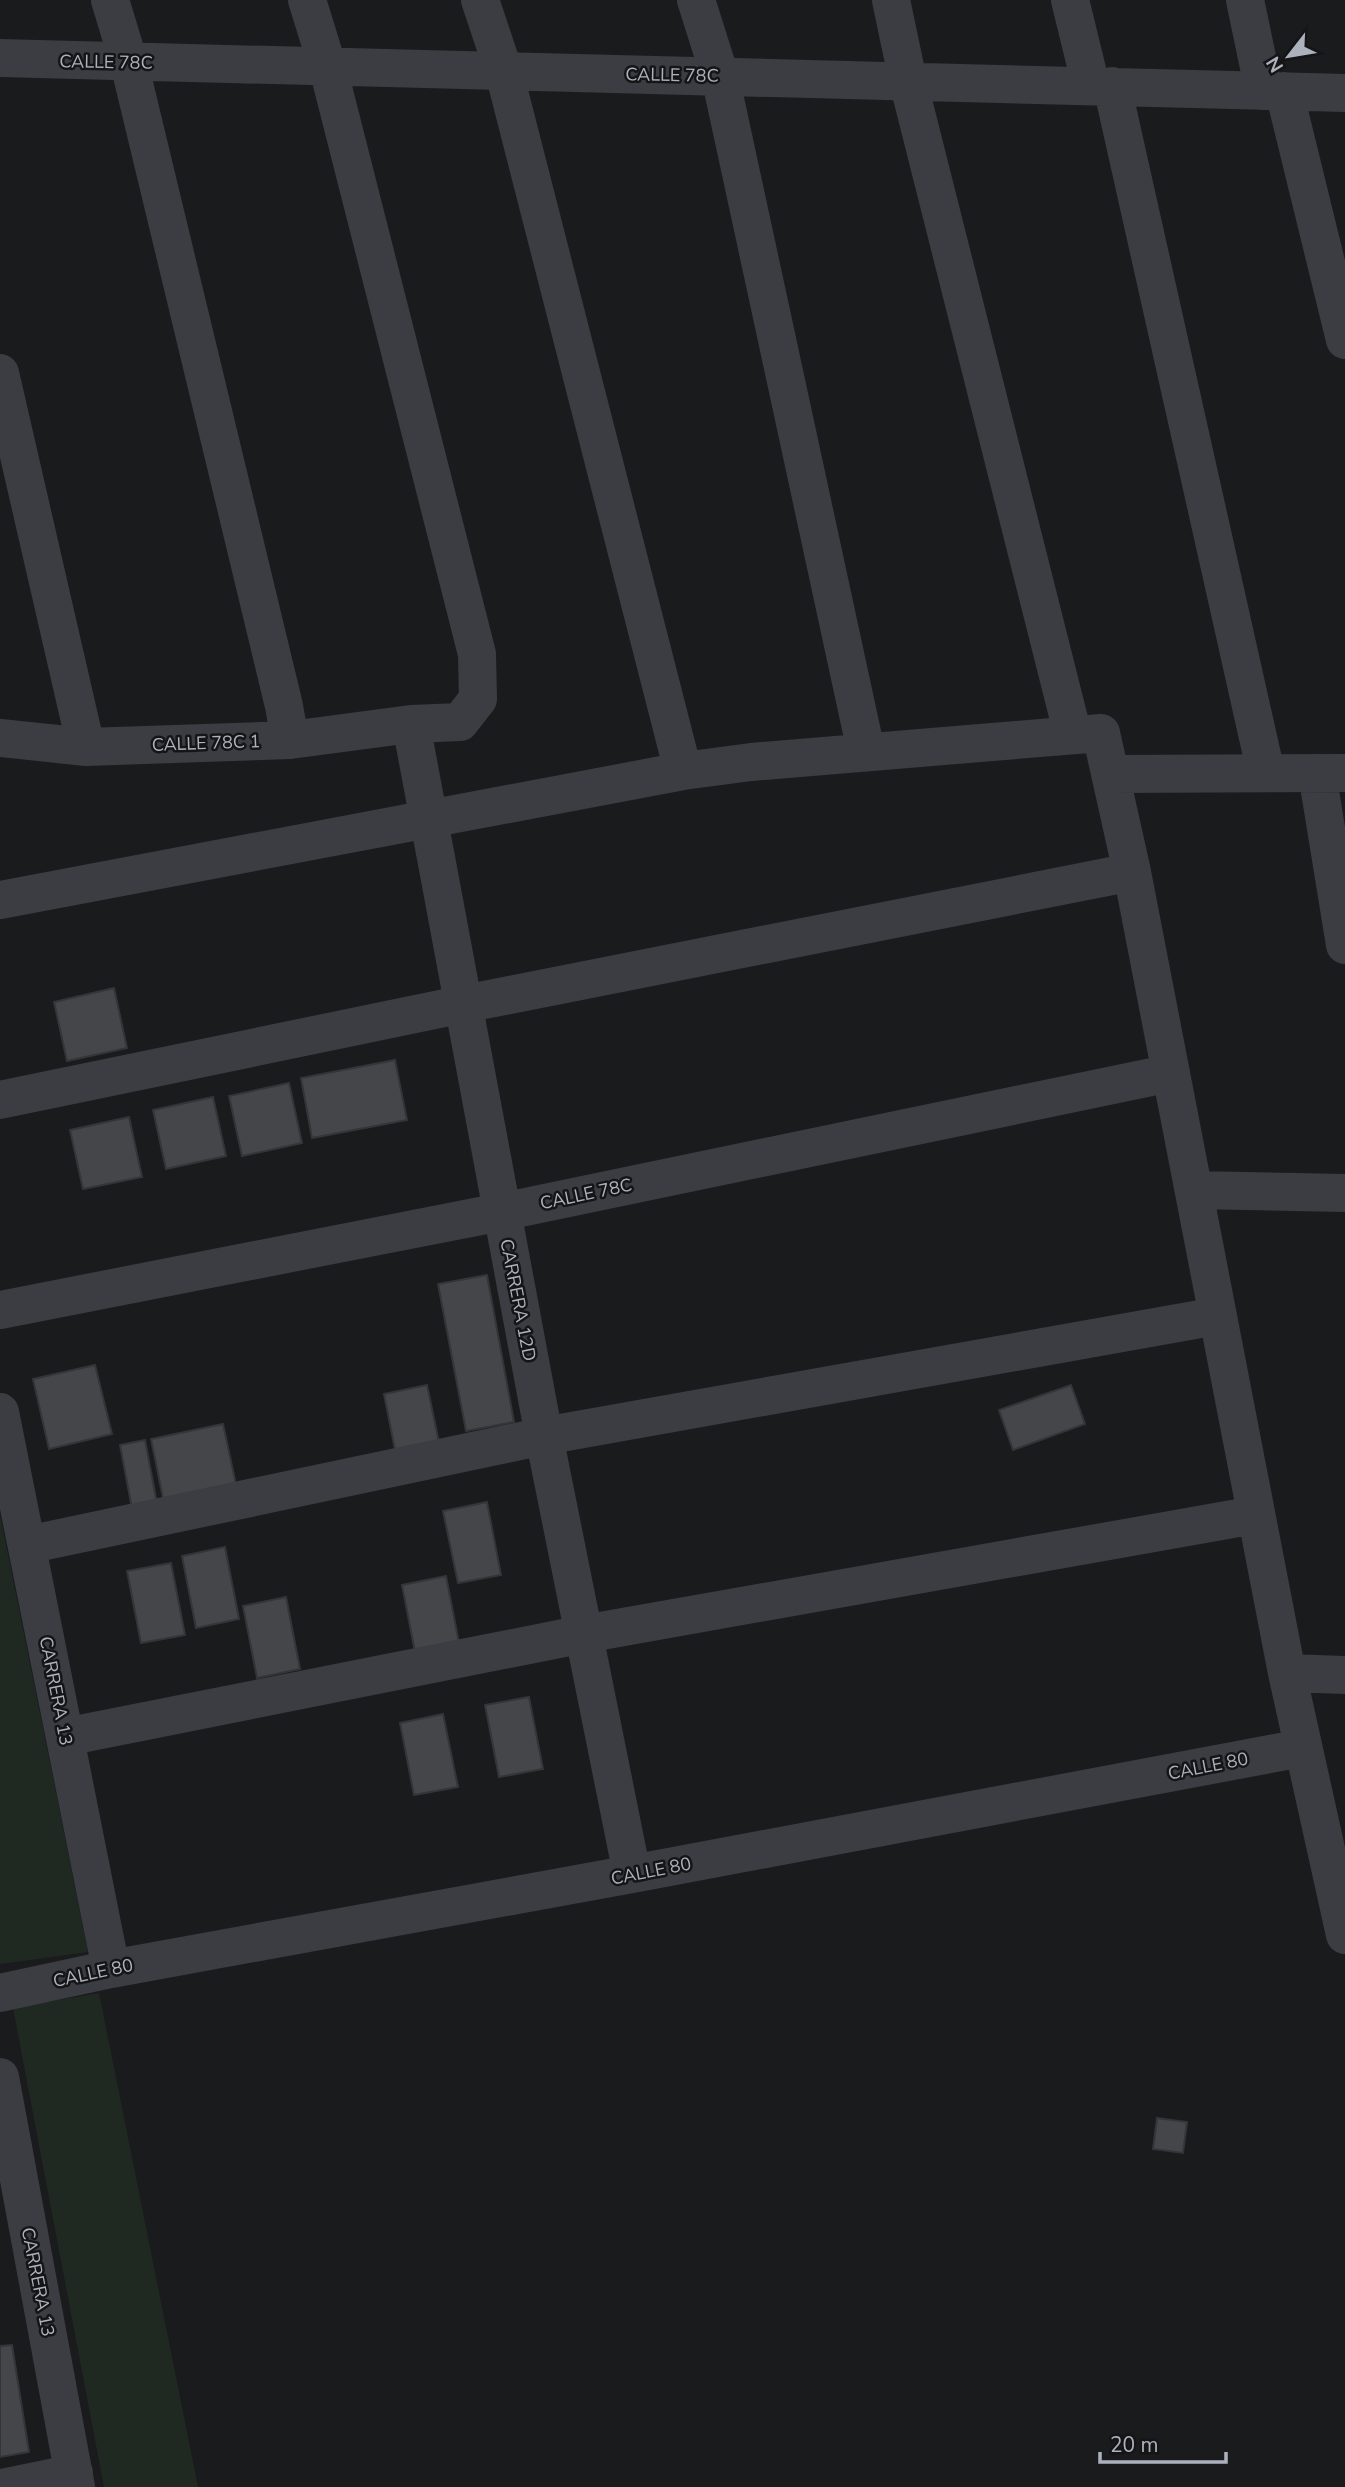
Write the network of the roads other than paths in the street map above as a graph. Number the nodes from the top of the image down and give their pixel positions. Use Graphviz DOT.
graph roads {
  1 [pos="110,0"];
  2 [pos="307,0"];
  3 [pos="480,0"];
  4 [pos="696,0"];
  5 [pos="891,0"];
  6 [pos="1070,0"];
  7 [pos="1245,0"];
  8 [pos="0,58"];
  9 [pos="129,63"];
  10 [pos="328,68"];
  11 [pos="503,72"];
  12 [pos="720,76"];
  13 [pos="908,81"];
  14 [pos="1101,86"];
  15 [pos="1274,91"];
  16 [pos="1345,93"];
  17 [pos="1345,340"];
  18 [pos="0,373"];
  19 [pos="411,724"];
  20 [pos="1073,735"];
  21 [pos="0,738"];
  22 [pos="290,740"];
  23 [pos="86,747"];
  24 [pos="866,751"];
  25 [pos="683,771"];
  26 [pos="1266,773"];
  27 [pos="1331,773"];
  28 [pos="1111,774"];
  29 [pos="430,817"];
  30 [pos="1132,873"];
  31 [pos="0,900"];
  32 [pos="1345,945"];
  33 [pos="464,1004"];
  34 [pos="1171,1073"];
  35 [pos="0,1100"];
  36 [pos="1194,1190"];
  37 [pos="1345,1193"];
  38 [pos="501,1212"];
  39 [pos="0,1310"];
  40 [pos="1217,1316"];
  41 [pos="0,1412"];
  42 [pos="544,1436"];
  43 [pos="1255,1515"];
  44 [pos="27,1545"];
  45 [pos="584,1634"];
  46 [pos="1287,1673"];
  47 [pos="1345,1675"];
  48 [pos="65,1737"];
  49 [pos="1302,1748"];
  50 [pos="632,1874"];
  51 [pos="1345,1935"];
  52 [pos="111,1969"];
  53 [pos="0,1993"];
  54 [pos="0,2077"];
  55 [pos="75,2480"];
  56 [pos="6,2487"];
  1 -- 9 [label="street"];
  2 -- 10 [label="street, CALLE 78C 1"];
  3 -- 11 [label="street"];
  4 -- 12 [label="street"];
  5 -- 13 [label="street"];
  6 -- 14 [label="street"];
  7 -- 15 [label="street"];
  8 -- 9 [label="street, CALLE 78C"];
  9 -- 10 [label="street, CALLE 78C"];
  9 -- 22 [label="street"];
  10 -- 11 [label="street, CALLE 78C"];
  10 -- 19 [label="street, CALLE 78C 1"];
  11 -- 12 [label="street, CALLE 78C"];
  11 -- 25 [label="street"];
  12 -- 13 [label="street, CALLE 78C"];
  12 -- 24 [label="street"];
  13 -- 14 [label="street, CALLE 78C"];
  13 -- 20 [label="street"];
  14 -- 15 [label="street, CALLE 78C"];
  14 -- 26 [label="street"];
  15 -- 16 [label="street, CALLE 78C"];
  15 -- 17 [label="street"];
  18 -- 23 [label="street"];
  19 -- 22 [label="street, CALLE 78C 1"];
  19 -- 29 [label="street, CARRERA 12D"];
  20 -- 24 [label="street"];
  20 -- 28 [label="street"];
  21 -- 23 [label="street, CALLE 78C 1"];
  22 -- 23 [label="street, CALLE 78C 1"];
  24 -- 25 [label="street"];
  25 -- 29 [label="street"];
  26 -- 27 [label="street"];
  26 -- 28 [label="street"];
  27 -- 32 [label="street"];
  28 -- 30 [label="street"];
  29 -- 31 [label="street"];
  29 -- 33 [label="street, CARRERA 12D"];
  30 -- 33 [label="street"];
  30 -- 34 [label="street"];
  33 -- 35 [label="street"];
  33 -- 38 [label="street, CARRERA 12D"];
  34 -- 36 [label="street"];
  34 -- 38 [label="street, CALLE 78C"];
  36 -- 37 [label="street"];
  36 -- 40 [label="street"];
  38 -- 39 [label="street, CALLE 78C"];
  38 -- 42 [label="street, CARRERA 12D"];
  40 -- 42 [label="street"];
  40 -- 43 [label="street"];
  41 -- 44 [label="street, CARRERA 13"];
  42 -- 44 [label="street"];
  42 -- 45 [label="street, CARRERA 12D"];
  43 -- 45 [label="street"];
  43 -- 46 [label="street"];
  44 -- 48 [label="street, CARRERA 13"];
  45 -- 48 [label="street"];
  45 -- 50 [label="street, CARRERA 12D"];
  46 -- 47 [label="street"];
  46 -- 49 [label="street"];
  48 -- 52 [label="street, CARRERA 13"];
  49 -- 50 [label="street, CALLE 80"];
  49 -- 51 [label="street"];
  50 -- 52 [label="street, CALLE 80"];
  52 -- 53 [label="street, CALLE 80"];
  54 -- 55 [label="street, CARRERA 13"];
  55 -- 56 [label="street"];
}
